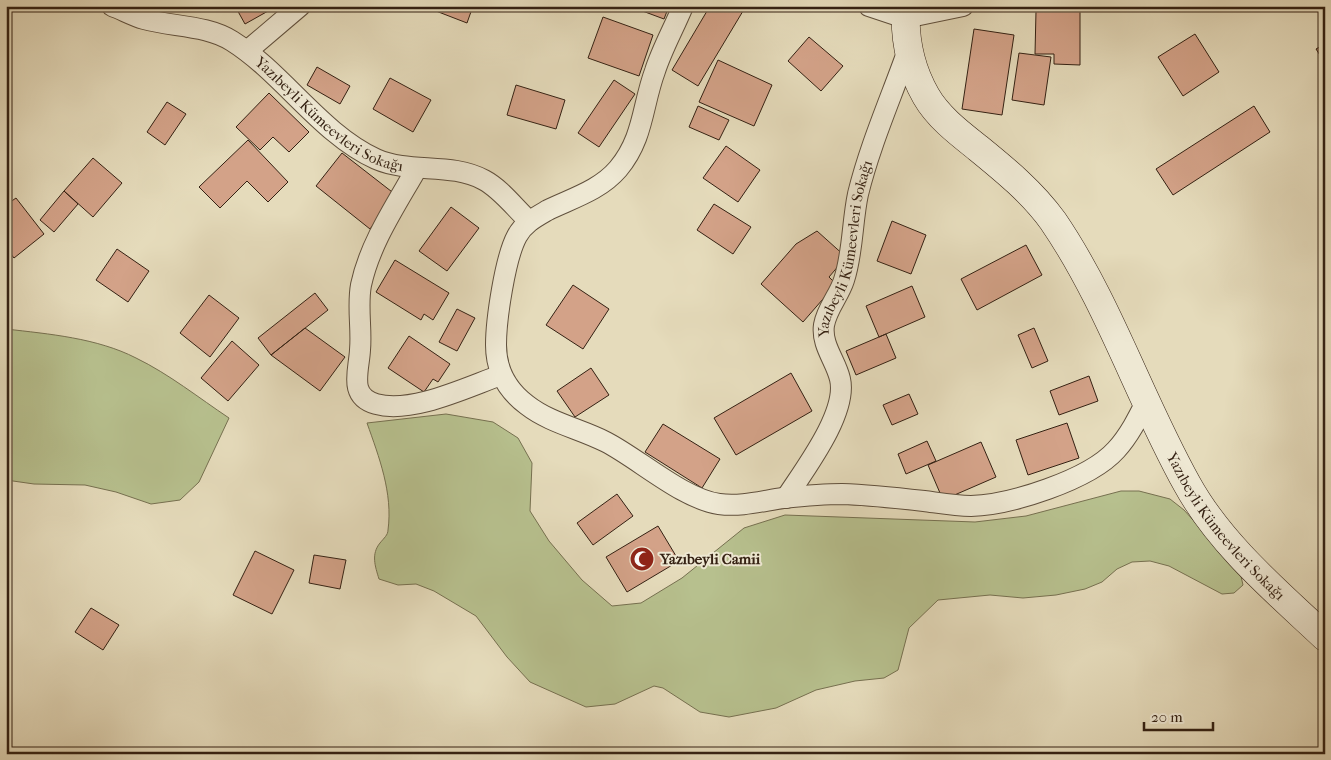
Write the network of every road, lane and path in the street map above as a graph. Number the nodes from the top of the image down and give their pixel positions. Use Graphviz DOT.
graph roads {
  1 [pos="112,6"];
  2 [pos="300,6"];
  3 [pos="683,6"];
  4 [pos="869,6"];
  5 [pos="963,6"];
  6 [pos="906,12"];
  7 [pos="908,50"];
  8 [pos="246,51"];
  9 [pos="417,168"];
  10 [pos="529,221"];
  11 [pos="501,375"];
  12 [pos="1147,400"];
  13 [pos="786,498"];
  14 [pos="1325,637"];
  1 -- 8 [label="street, Yazıbeyli Kümeevleri Sokağı"];
  2 -- 8 [label="street, Yazıbeyli Kümeevleri Sokağı"];
  3 -- 10 [label="street"];
  4 -- 6 [label="street"];
  5 -- 6 [label="street"];
  6 -- 7 [label="street, Yazıbeyli Kümeevleri Sokağı"];
  7 -- 12 [label="street, Yazıbeyli Kümeevleri Sokağı"];
  7 -- 13 [label="street, Yazıbeyli Kümeevleri Sokağı"];
  8 -- 9 [label="street, Yazıbeyli Kümeevleri Sokağı"];
  9 -- 10 [label="street, Yazıbeyli Kümeevleri Sokağı"];
  9 -- 11 [label="street, Yazıbeyli Kümeevleri Sokağı"];
  10 -- 11 [label="street"];
  11 -- 13 [label="street"];
  12 -- 13 [label="street"];
  12 -- 14 [label="street, Yazıbeyli Kümeevleri Sokağı"];
}
